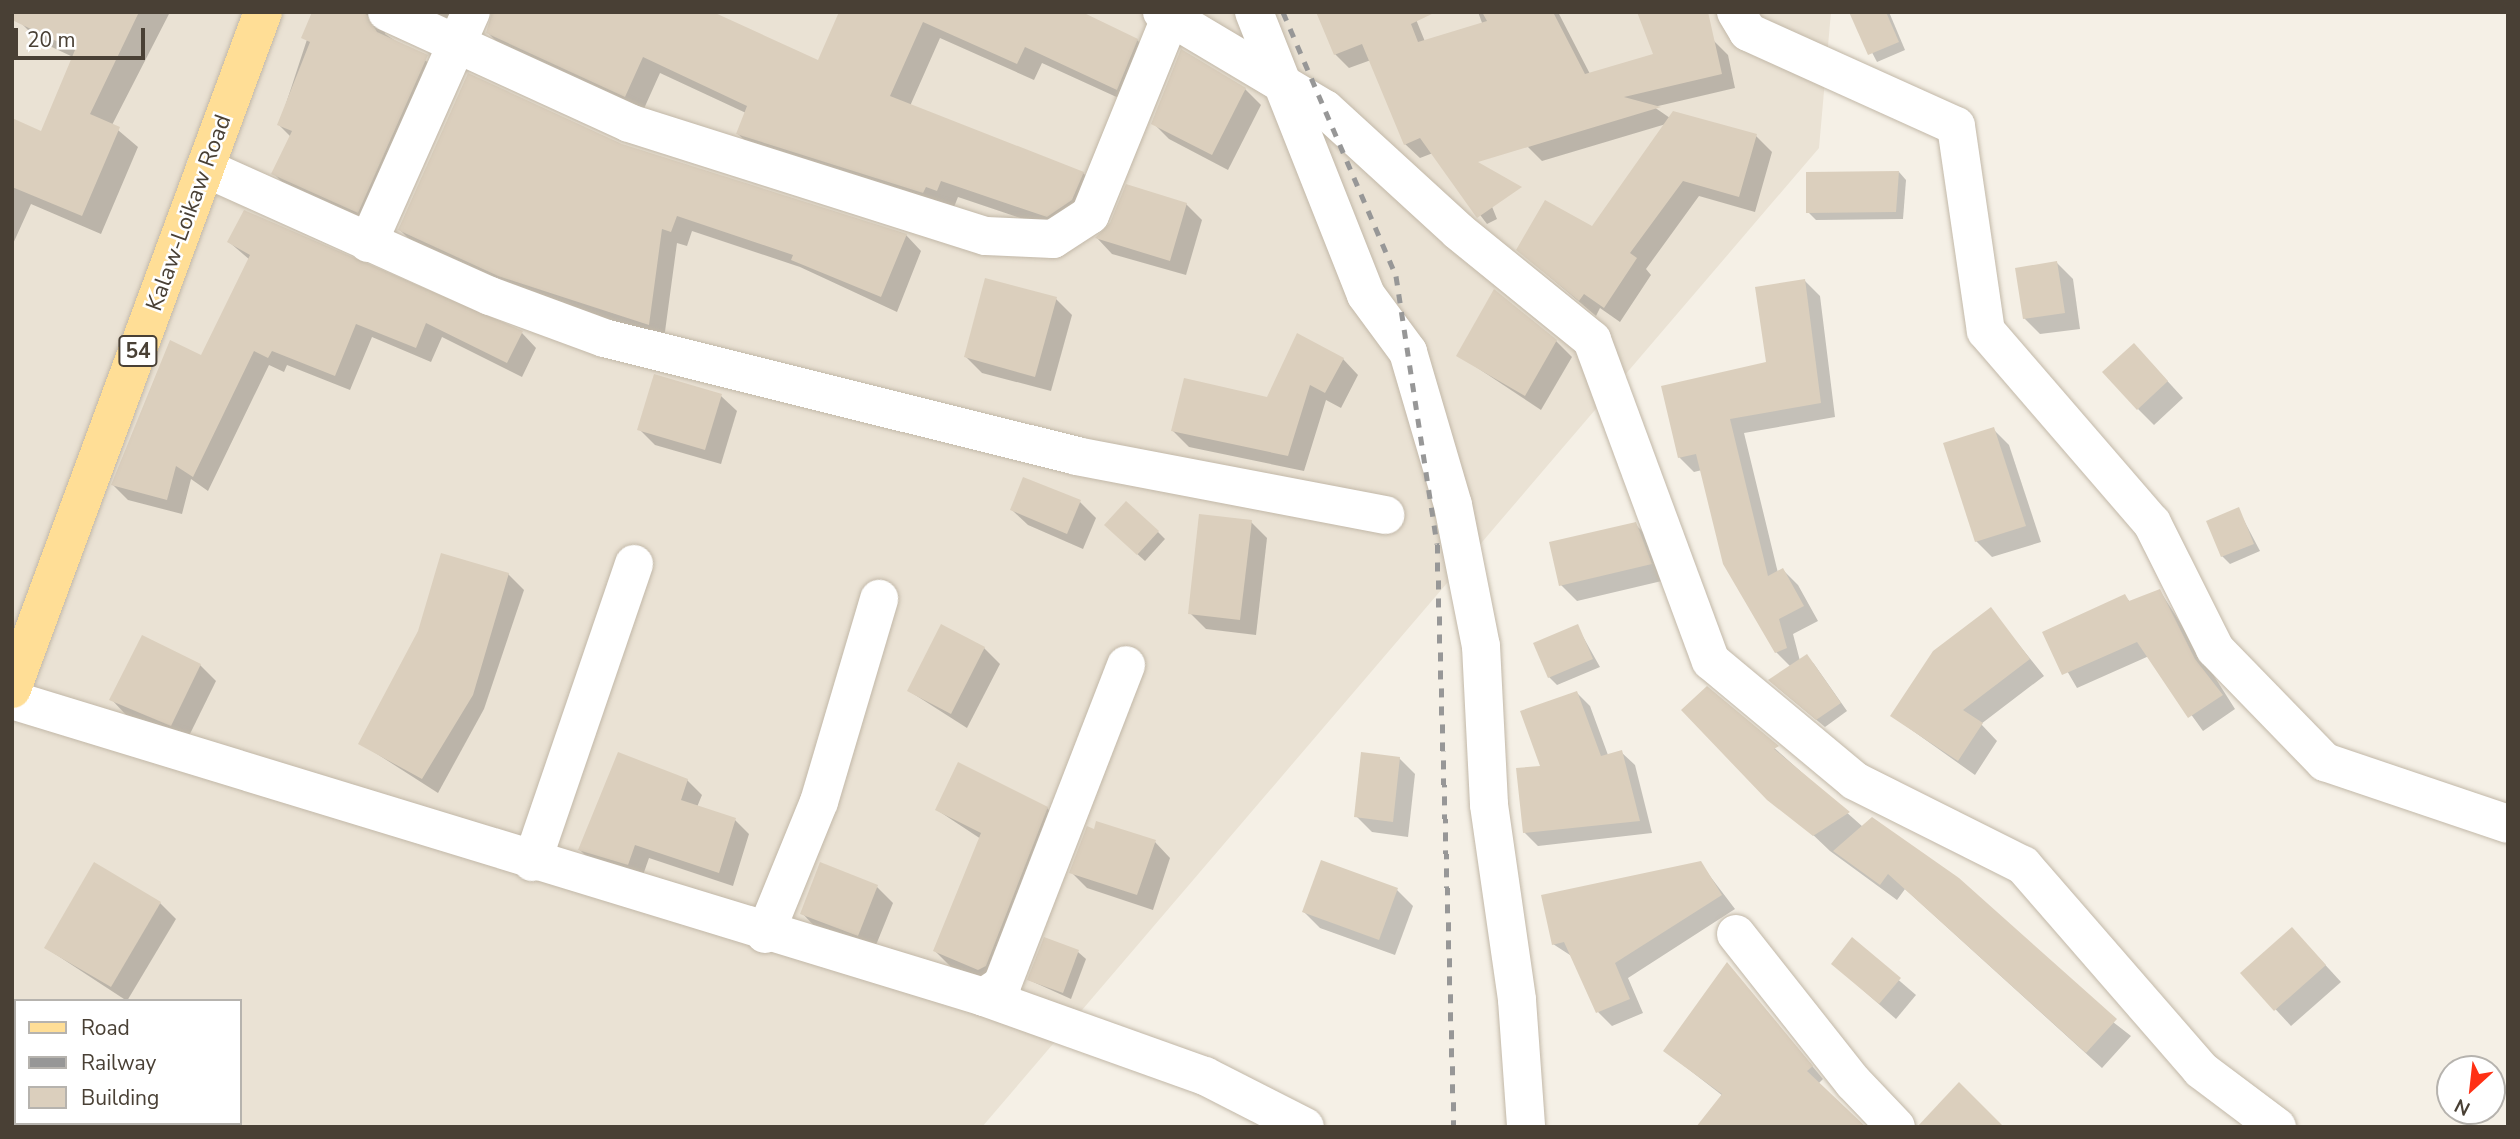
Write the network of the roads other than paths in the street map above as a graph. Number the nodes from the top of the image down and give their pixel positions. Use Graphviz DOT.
graph roads {
  1 [pos="263,12"];
  2 [pos="387,12"];
  3 [pos="471,12"];
  4 [pos="1254,12"];
  5 [pos="1736,12"];
  6 [pos="1167,14"];
  7 [pos="456,47"];
  8 [pos="1286,86"];
  9 [pos="205,168"];
  10 [pos="368,243"];
  11 [pos="1385,515"];
  12 [pos="634,564"];
  13 [pos="879,599"];
  14 [pos="1126,665"];
  15 [pos="12,689"];
  16 [pos="12,700"];
  17 [pos="2508,824"];
  18 [pos="532,862"];
  19 [pos="765,934"];
  20 [pos="1736,934"];
  21 [pos="984,997"];
  22 [pos="1304,1127"];
  23 [pos="1526,1127"];
  24 [pos="1896,1127"];
  25 [pos="2277,1127"];
  1 -- 9 [label="main road, Kalaw-Loikaw Road / 54"];
  2 -- 7 [label="street"];
  3 -- 7 [label="street"];
  4 -- 8 [label="street"];
  5 -- 17 [label="street"];
  6 -- 7 [label="street"];
  6 -- 8 [label="street"];
  7 -- 10 [label="street"];
  8 -- 23 [label="street"];
  8 -- 25 [label="street"];
  9 -- 10 [label="street"];
  9 -- 15 [label="main road, Kalaw-Loikaw Road / 54"];
  10 -- 11 [label="street"];
  12 -- 18 [label="street"];
  13 -- 19 [label="street"];
  14 -- 21 [label="street"];
  16 -- 18 [label="street"];
  18 -- 19 [label="street"];
  19 -- 21 [label="street"];
  20 -- 24 [label="street"];
  21 -- 22 [label="street"];
}
